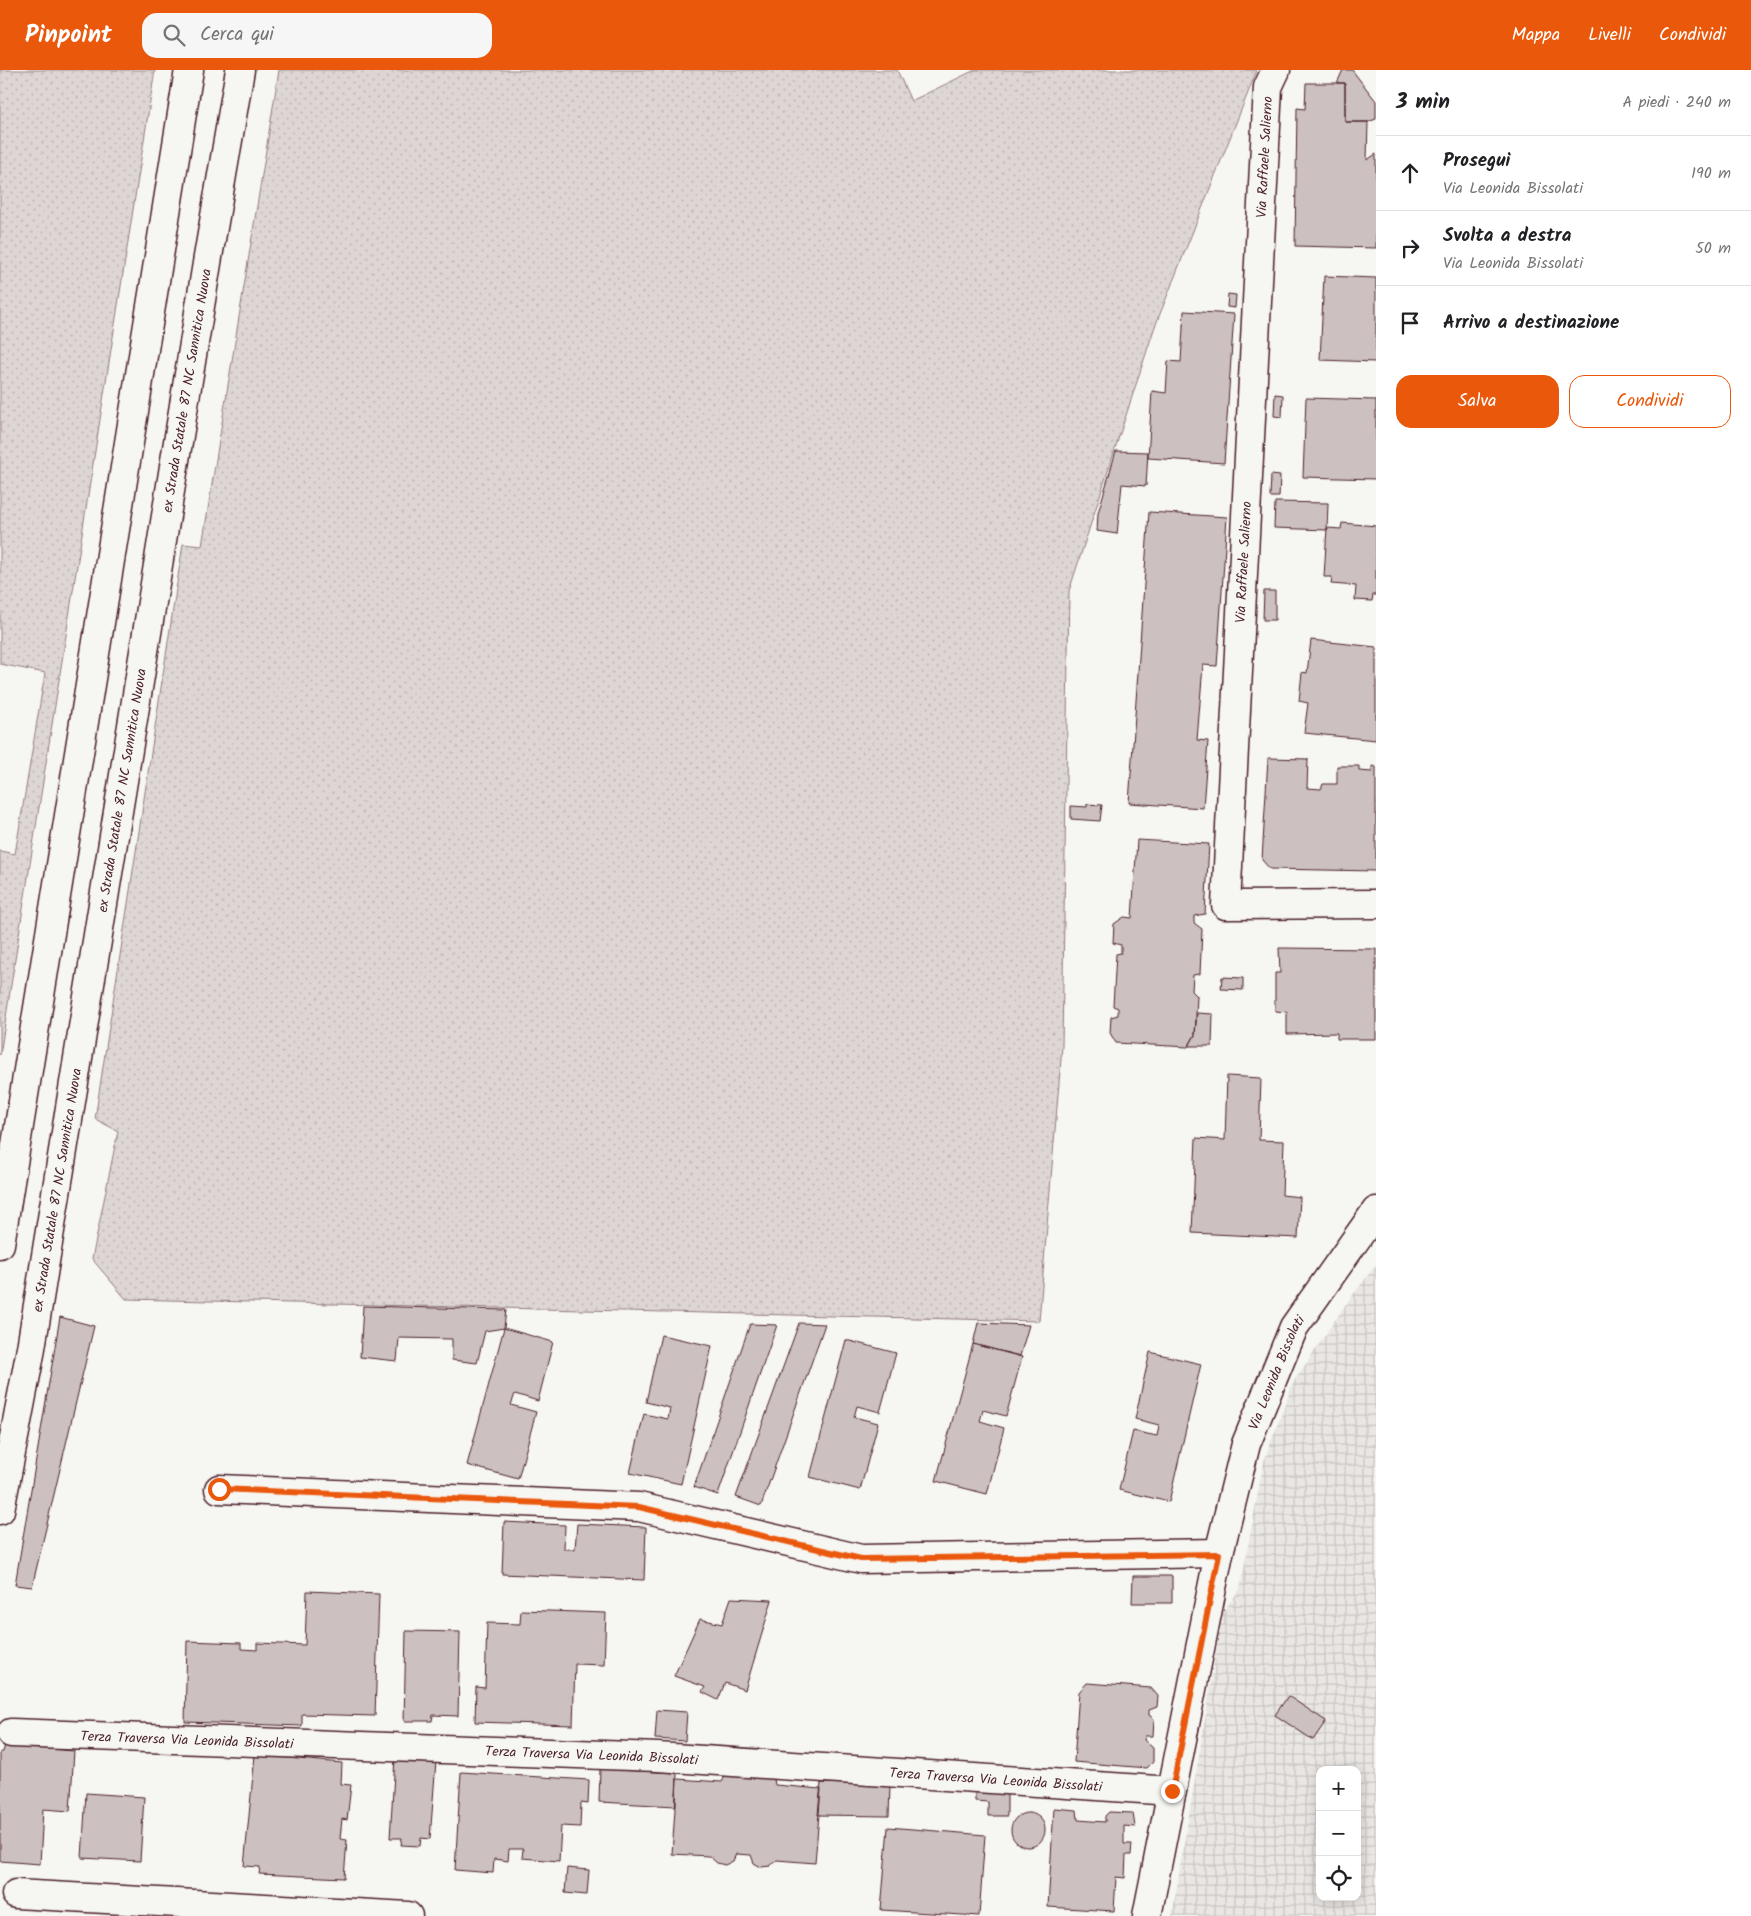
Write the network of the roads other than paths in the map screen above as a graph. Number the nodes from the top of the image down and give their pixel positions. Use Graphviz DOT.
graph roads {
  1 [pos="189,70"];
  2 [pos="240,70"];
  3 [pos="1276,70"];
  4 [pos="1376,904"];
  5 [pos="1376,1212"];
  6 [pos="0,1244"];
  7 [pos="219,1489"];
  8 [pos="0,1510"];
  9 [pos="1219,1554"];
  10 [pos="11,1733"];
  11 [pos="1172,1791"];
  12 [pos="16,1894"];
  13 [pos="408,1916"];
  14 [pos="1147,1916"];
  1 -- 6 [label="main road"];
  2 -- 8 [label="main road, ex Strada Statale 87 NC Sannitica Nuova"];
  3 -- 4 [label="main road, Via Raffaele Salierno"];
  5 -- 9 [label="main road, Via Leonida Bissolati"];
  7 -- 9 [label="main road"];
  9 -- 11 [label="main road, Via Leonida Bissolati"];
  10 -- 11 [label="main road, Terza Traversa Via Leonida Bissolati"];
  11 -- 14 [label="main road, Via Leonida Bissolati"];
  12 -- 13 [label="main road"];
}
